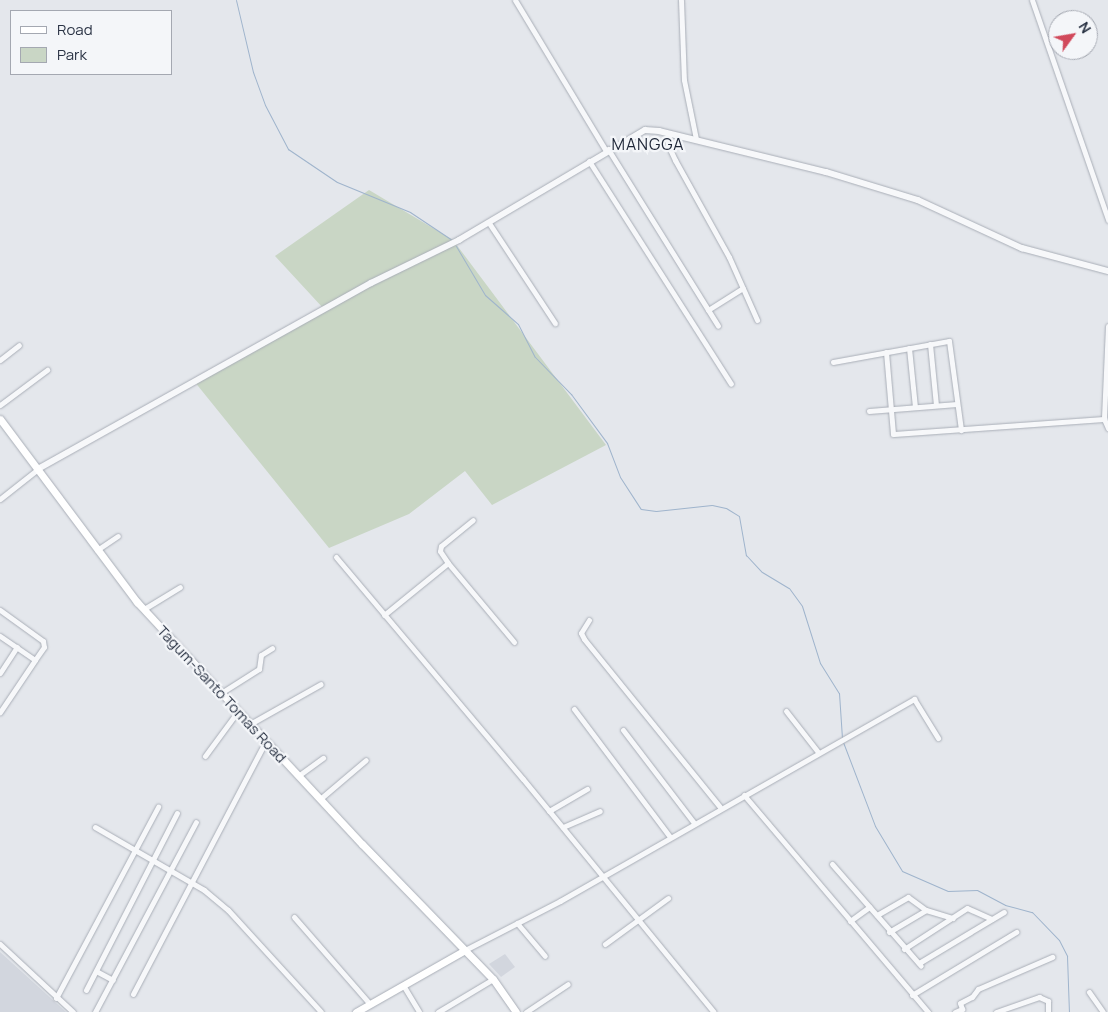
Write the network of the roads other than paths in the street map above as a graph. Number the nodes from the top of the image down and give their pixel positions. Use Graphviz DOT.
graph roads {
  1 [pos="515,0"];
  2 [pos="681,0"];
  3 [pos="1032,0"];
  4 [pos="668,133"];
  5 [pos="696,139"];
  6 [pos="607,150"];
  7 [pos="589,161"];
  8 [pos="1108,220"];
  9 [pos="489,223"];
  10 [pos="1108,272"];
  11 [pos="743,288"];
  12 [pos="708,310"];
  13 [pos="757,320"];
  14 [pos="555,323"];
  15 [pos="718,326"];
  16 [pos="1108,326"];
  17 [pos="930,344"];
  18 [pos="18,345"];
  19 [pos="909,348"];
  20 [pos="886,352"];
  21 [pos="0,360"];
  22 [pos="833,362"];
  23 [pos="47,370"];
  24 [pos="730,384"];
  25 [pos="957,404"];
  26 [pos="0,405"];
  27 [pos="936,405"];
  28 [pos="914,407"];
  29 [pos="891,410"];
  30 [pos="869,411"];
  31 [pos="0,418"];
  32 [pos="1104,419"];
  33 [pos="1108,428"];
  34 [pos="962,430"];
  35 [pos="38,469"];
  36 [pos="0,499"];
  37 [pos="473,520"];
  38 [pos="118,536"];
  39 [pos="97,550"];
  40 [pos="336,557"];
  41 [pos="448,563"];
  42 [pos="180,587"];
  43 [pos="144,609"];
  44 [pos="0,610"];
  45 [pos="384,615"];
  46 [pos="589,620"];
  47 [pos="0,636"];
  48 [pos="514,642"];
  49 [pos="17,648"];
  50 [pos="272,648"];
  51 [pos="35,660"];
  52 [pos="0,673"];
  53 [pos="321,684"];
  54 [pos="221,693"];
  55 [pos="574,709"];
  56 [pos="238,711"];
  57 [pos="786,711"];
  58 [pos="0,712"];
  59 [pos="250,724"];
  60 [pos="623,730"];
  61 [pos="938,738"];
  62 [pos="266,741"];
  63 [pos="818,752"];
  64 [pos="205,756"];
  65 [pos="323,758"];
  66 [pos="366,760"];
  67 [pos="298,776"];
  68 [pos="588,789"];
  69 [pos="744,795"];
  70 [pos="320,799"];
  71 [pos="720,807"];
  72 [pos="158,808"];
  73 [pos="549,811"];
  74 [pos="600,811"];
  75 [pos="177,812"];
  76 [pos="196,822"];
  77 [pos="694,822"];
  78 [pos="95,827"];
  79 [pos="563,828"];
  80 [pos="670,837"];
  81 [pos="136,849"];
  82 [pos="153,859"];
  83 [pos="832,864"];
  84 [pos="171,869"];
  85 [pos="601,876"];
  86 [pos="191,880"];
  87 [pos="668,898"];
  88 [pos="869,907"];
  89 [pos="926,910"];
  90 [pos="1004,912"];
  91 [pos="877,916"];
  92 [pos="294,917"];
  93 [pos="953,918"];
  94 [pos="992,919"];
  95 [pos="639,921"];
  96 [pos="850,921"];
  97 [pos="517,923"];
  98 [pos="889,932"];
  99 [pos="1016,932"];
  100 [pos="0,944"];
  101 [pos="605,944"];
  102 [pos="904,949"];
  103 [pos="465,950"];
  104 [pos="545,956"];
  105 [pos="1052,957"];
  106 [pos="96,971"];
  107 [pos="493,979"];
  108 [pos="113,980"];
  109 [pos="568,984"];
  110 [pos="403,985"];
  111 [pos="86,990"];
  112 [pos="1089,992"];
  113 [pos="133,994"];
  114 [pos="912,995"];
  115 [pos="56,998"];
  116 [pos="370,1004"];
  117 [pos="73,1012"];
  118 [pos="95,1012"];
  119 [pos="321,1012"];
  120 [pos="356,1012"];
  121 [pos="419,1012"];
  122 [pos="438,1012"];
  123 [pos="516,1012"];
  124 [pos="526,1012"];
  125 [pos="714,1012"];
  126 [pos="928,1012"];
  127 [pos="955,1012"];
  128 [pos="996,1012"];
  129 [pos="1048,1012"];
  130 [pos="1103,1012"];
  1 -- 6 [label="street"];
  2 -- 5 [label="street"];
  3 -- 8 [label="street"];
  4 -- 5 [label="street"];
  4 -- 6 [label="street"];
  4 -- 11 [label="street"];
  5 -- 10 [label="street"];
  6 -- 7 [label="street"];
  6 -- 12 [label="street"];
  7 -- 9 [label="street"];
  7 -- 24 [label="street"];
  9 -- 14 [label="street"];
  9 -- 35 [label="street"];
  11 -- 12 [label="street"];
  11 -- 13 [label="street"];
  12 -- 15 [label="street"];
  16 -- 32 [label="street"];
  17 -- 19 [label="street"];
  17 -- 25 [label="street"];
  17 -- 27 [label="street"];
  18 -- 21 [label="street"];
  19 -- 20 [label="street"];
  19 -- 28 [label="street"];
  20 -- 22 [label="street"];
  20 -- 29 [label="street"];
  23 -- 26 [label="street"];
  25 -- 27 [label="street"];
  25 -- 34 [label="street"];
  27 -- 28 [label="street"];
  28 -- 29 [label="street"];
  29 -- 30 [label="street"];
  29 -- 34 [label="street"];
  31 -- 35 [label="main road, Tagum-Santo Tomas Road"];
  32 -- 33 [label="street"];
  32 -- 34 [label="street"];
  35 -- 36 [label="street"];
  35 -- 39 [label="main road, Tagum-Santo Tomas Road"];
  37 -- 41 [label="street"];
  38 -- 39 [label="street"];
  39 -- 43 [label="main road, Tagum-Santo Tomas Road"];
  40 -- 45 [label="street"];
  41 -- 45 [label="street"];
  41 -- 48 [label="street"];
  42 -- 43 [label="street"];
  43 -- 54 [label="main road, Tagum-Santo Tomas Road"];
  44 -- 51 [label="street"];
  45 -- 73 [label="street"];
  46 -- 71 [label="street"];
  47 -- 49 [label="street"];
  49 -- 51 [label="street"];
  49 -- 52 [label="street"];
  50 -- 54 [label="street"];
  51 -- 58 [label="street"];
  53 -- 59 [label="street"];
  54 -- 56 [label="main road, Tagum-Santo Tomas Road"];
  55 -- 80 [label="street"];
  56 -- 59 [label="main road, Tagum-Santo Tomas Road"];
  56 -- 64 [label="street"];
  57 -- 63 [label="street"];
  59 -- 62 [label="main road, Tagum-Santo Tomas Road"];
  60 -- 77 [label="street"];
  61 -- 63 [label="street"];
  62 -- 67 [label="main road, Tagum-Santo Tomas Road"];
  62 -- 86 [label="street"];
  63 -- 69 [label="street"];
  65 -- 67 [label="street"];
  66 -- 70 [label="street"];
  67 -- 70 [label="main road, Tagum-Santo Tomas Road"];
  68 -- 73 [label="street"];
  69 -- 71 [label="street"];
  69 -- 96 [label="street"];
  70 -- 103 [label="main road, Tagum-Santo Tomas Road"];
  71 -- 77 [label="street"];
  72 -- 81 [label="street"];
  73 -- 79 [label="street"];
  74 -- 79 [label="street"];
  75 -- 82 [label="street"];
  76 -- 84 [label="street"];
  77 -- 80 [label="street"];
  78 -- 81 [label="street"];
  79 -- 85 [label="street"];
  80 -- 85 [label="street"];
  81 -- 82 [label="street"];
  81 -- 115 [label="street"];
  82 -- 84 [label="street"];
  82 -- 106 [label="street"];
  83 -- 88 [label="street"];
  84 -- 86 [label="street"];
  84 -- 108 [label="street"];
  85 -- 95 [label="street"];
  85 -- 97 [label="street"];
  86 -- 113 [label="street"];
  86 -- 119 [label="street"];
  87 -- 95 [label="street"];
  88 -- 91 [label="street"];
  88 -- 96 [label="street"];
  89 -- 91 [label="street"];
  89 -- 93 [label="street"];
  89 -- 98 [label="street"];
  90 -- 94 [label="street"];
  91 -- 98 [label="street"];
  92 -- 116 [label="street"];
  93 -- 94 [label="street"];
  93 -- 102 [label="street"];
  94 -- 102 [label="street"];
  95 -- 101 [label="street"];
  95 -- 125 [label="street"];
  96 -- 114 [label="street"];
  97 -- 103 [label="street"];
  97 -- 104 [label="street"];
  98 -- 102 [label="street"];
  99 -- 114 [label="street"];
  100 -- 115 [label="street"];
  103 -- 107 [label="main road, Tagum-Santo Tomas Road"];
  103 -- 110 [label="main road"];
  105 -- 127 [label="street"];
  106 -- 108 [label="street"];
  106 -- 111 [label="street"];
  107 -- 122 [label="street"];
  107 -- 123 [label="main road, Tagum-Santo Tomas Road"];
  108 -- 118 [label="street"];
  109 -- 124 [label="street"];
  110 -- 116 [label="main road"];
  110 -- 121 [label="street"];
  112 -- 130 [label="street"];
  114 -- 126 [label="street"];
  115 -- 117 [label="street"];
  116 -- 120 [label="main road"];
  128 -- 129 [label="street"];
}
